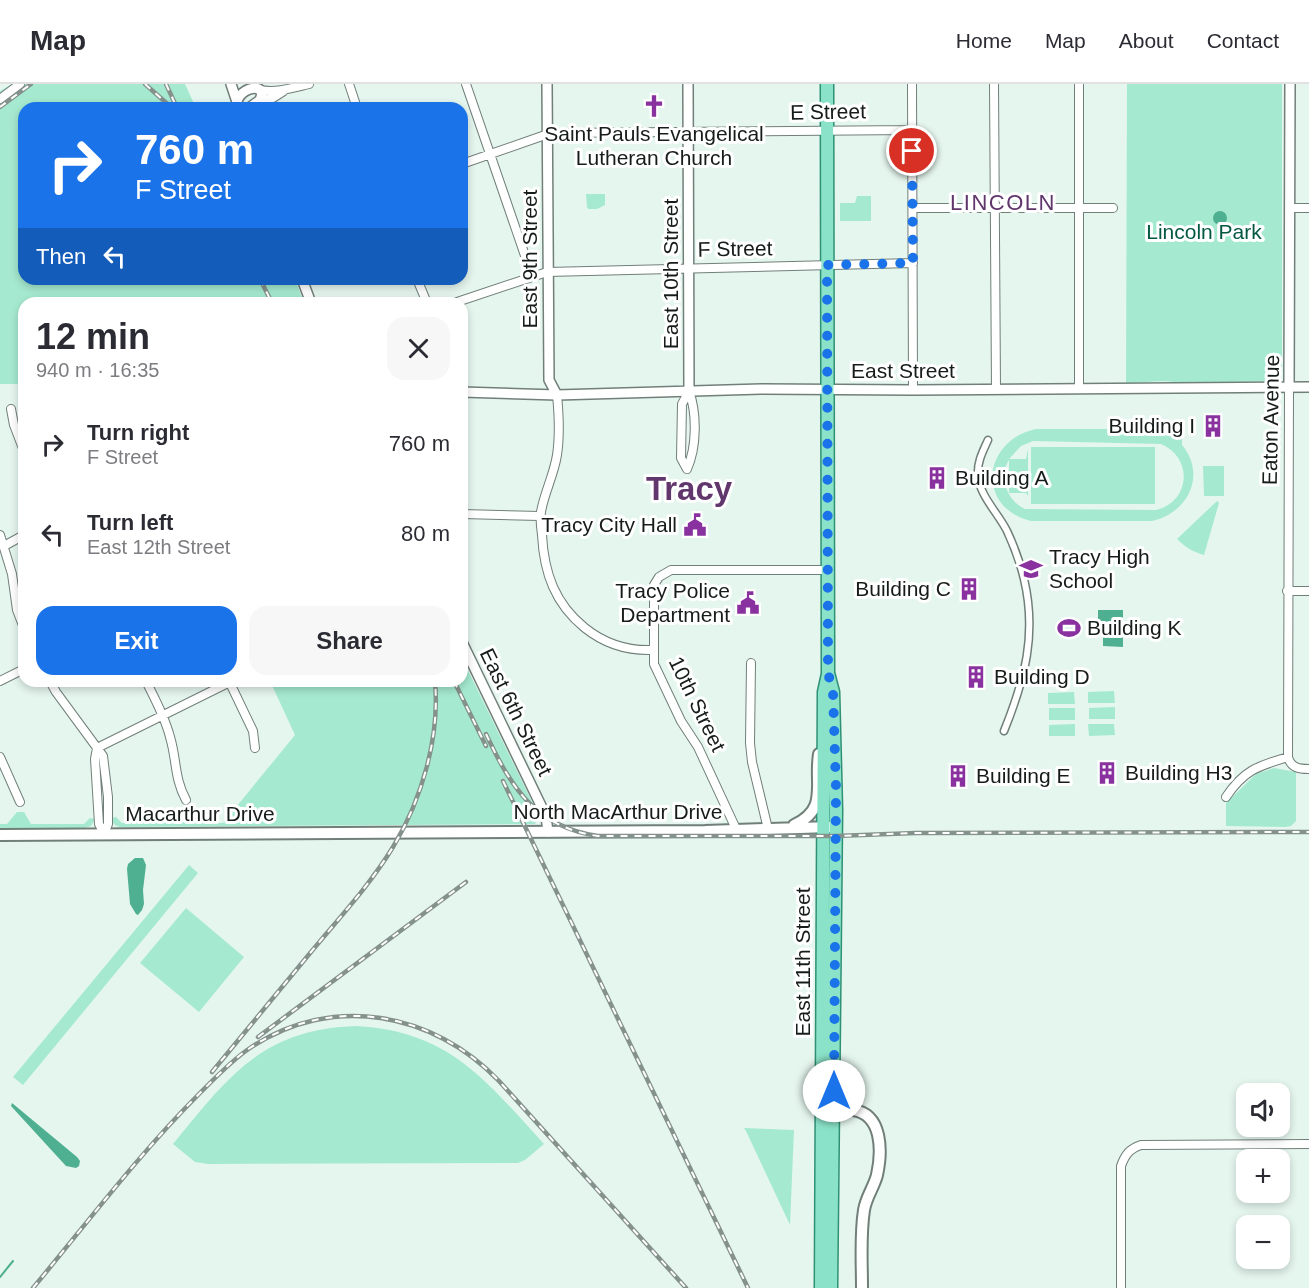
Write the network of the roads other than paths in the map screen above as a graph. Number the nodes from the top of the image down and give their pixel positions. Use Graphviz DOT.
graph roads {
  1 [pos="20,84"];
  2 [pos="231,84"];
  3 [pos="309,84"];
  4 [pos="349,84"];
  5 [pos="466,84"];
  6 [pos="547,84"];
  7 [pos="688,84"];
  8 [pos="827,84"];
  9 [pos="912,84"];
  10 [pos="994,84"];
  11 [pos="1079,84"];
  12 [pos="1290,84"];
  13 [pos="259,88"];
  14 [pos="284,91"];
  15 [pos="0,99"];
  16 [pos="260,101"];
  17 [pos="237,102"];
  18 [pos="239,102"];
  19 [pos="355,102"];
  20 [pos="827,130"];
  21 [pos="912,130"];
  22 [pos="688,132"];
  23 [pos="548,134"];
  24 [pos="489,154"];
  25 [pos="468,162"];
  26 [pos="913,208"];
  27 [pos="996,208"];
  28 [pos="1079,208"];
  29 [pos="1113,208"];
  30 [pos="1291,208"];
  31 [pos="1309,208"];
  32 [pos="913,263"];
  33 [pos="827,265"];
  34 [pos="689,267"];
  35 [pos="547,272"];
  36 [pos="532,276"];
  37 [pos="468,298"];
  38 [pos="1289,387"];
  39 [pos="1309,387"];
  40 [pos="1079,388"];
  41 [pos="996,389"];
  42 [pos="827,390"];
  43 [pos="913,390"];
  44 [pos="689,391"];
  45 [pos="468,392"];
  46 [pos="557,395"];
  47 [pos="11,409"];
  48 [pos="18,435"];
  49 [pos="988,440"];
  50 [pos="468,514"];
  51 [pos="540,516"];
  52 [pos="0,535"];
  53 [pos="18,538"];
  54 [pos="4,546"];
  55 [pos="828,570"];
  56 [pos="1287,591"];
  57 [pos="1309,591"];
  58 [pos="18,610"];
  59 [pos="653,650"];
  60 [pos="468,654"];
  61 [pos="751,663"];
  62 [pos="18,672"];
  63 [pos="828,673"];
  64 [pos="0,681"];
  65 [pos="53,687"];
  66 [pos="149,687"];
  67 [pos="218,687"];
  68 [pos="233,687"];
  69 [pos="162,714"];
  70 [pos="1004,730"];
  71 [pos="824,736"];
  72 [pos="97,748"];
  73 [pos="255,748"];
  74 [pos="0,757"];
  75 [pos="1288,757"];
  76 [pos="1309,769"];
  77 [pos="1226,797"];
  78 [pos="186,800"];
  79 [pos="20,802"];
  80 [pos="790,827"];
  81 [pos="823,827"];
  82 [pos="836,827"];
  83 [pos="768,829"];
  84 [pos="736,831"];
  85 [pos="548,832"];
  86 [pos="401,833"];
  87 [pos="104,834"];
  88 [pos="0,835"];
  89 [pos="828,1110"];
  90 [pos="1309,1144"];
  91 [pos="821,1288"];
  92 [pos="831,1288"];
  93 [pos="862,1288"];
  94 [pos="1121,1288"];
  1 -- 15 [label="street"];
  2 -- 17 [label="street"];
  3 -- 14 [label="street"];
  4 -- 19 [label="street"];
  5 -- 24 [label="street"];
  6 -- 23 [label="street, East 9th Street"];
  7 -- 22 [label="street, East 10th Street"];
  8 -- 20 [label="main road, East 11th Street"];
  9 -- 21 [label="street"];
  10 -- 27 [label="street"];
  11 -- 28 [label="street"];
  12 -- 30 [label="street, Eaton Avenue"];
  13 -- 14 [label="street"];
  13 -- 16 [label="street"];
  13 -- 18 [label="street"];
  14 -- 16 [label="street"];
  20 -- 21 [label="street, E Street"];
  20 -- 22 [label="street, E Street"];
  20 -- 33 [label="main road, East 11th Street"];
  21 -- 26 [label="street"];
  22 -- 23 [label="street, E Street"];
  22 -- 34 [label="street, East 10th Street"];
  23 -- 24 [label="street, E Street"];
  23 -- 35 [label="street, East 9th Street"];
  24 -- 25 [label="street, E Street"];
  24 -- 36 [label="street"];
  26 -- 27 [label="street"];
  26 -- 32 [label="street"];
  27 -- 28 [label="street"];
  27 -- 41 [label="street"];
  28 -- 29 [label="street"];
  28 -- 40 [label="street"];
  30 -- 31 [label="street"];
  30 -- 38 [label="street, Eaton Avenue"];
  32 -- 33 [label="street, F Street"];
  32 -- 43 [label="street"];
  33 -- 34 [label="street, F Street"];
  33 -- 42 [label="main road, East 11th Street"];
  34 -- 35 [label="street, F Street"];
  34 -- 44 [label="street, East 10th Street"];
  35 -- 36 [label="street, F Street"];
  35 -- 46 [label="street, East 9th Street"];
  36 -- 37 [label="street, F Street"];
  38 -- 39 [label="street, East Street"];
  38 -- 40 [label="street, East Street"];
  38 -- 56 [label="street, Eaton Avenue"];
  40 -- 41 [label="street, East Street"];
  41 -- 43 [label="street, East Street"];
  42 -- 43 [label="street, East Street"];
  42 -- 44 [label="street, East Street"];
  42 -- 55 [label="main road, East 11th Street"];
  44 -- 44 [label="street, East 10th Street"];
  44 -- 46 [label="street, East Street"];
  45 -- 46 [label="street, East Street"];
  46 -- 51 [label="street"];
  47 -- 48 [label="street"];
  49 -- 70 [label="street"];
  50 -- 51 [label="street"];
  51 -- 59 [label="street"];
  52 -- 54 [label="street"];
  53 -- 54 [label="street"];
  54 -- 58 [label="street"];
  55 -- 59 [label="street, 10th Street"];
  55 -- 63 [label="main road, East 11th Street"];
  56 -- 57 [label="street"];
  56 -- 75 [label="street, Eaton Avenue"];
  59 -- 84 [label="street, 10th Street"];
  60 -- 85 [label="street, East 6th Street"];
  61 -- 83 [label="street"];
  62 -- 64 [label="street"];
  63 -- 71 [label="main road, East 11th Street"];
  63 -- 82 [label="main road, East 11th Street"];
  65 -- 72 [label="street"];
  66 -- 69 [label="street"];
  67 -- 69 [label="street"];
  68 -- 73 [label="street"];
  69 -- 72 [label="street"];
  69 -- 78 [label="street"];
  71 -- 80 [label="main road"];
  71 -- 81 [label="main road, East 11th Street"];
  72 -- 87 [label="street"];
  74 -- 79 [label="street"];
  75 -- 76 [label="street"];
  75 -- 77 [label="street"];
  80 -- 81 [label="main road, North MacArthur Drive"];
  80 -- 83 [label="main road, North MacArthur Drive"];
  81 -- 82 [label="main road, North MacArthur Drive"];
  81 -- 89 [label="main road, East 11th Street"];
  82 -- 89 [label="main road, East 11th Street"];
  83 -- 84 [label="main road, North MacArthur Drive"];
  84 -- 85 [label="main road, North MacArthur Drive"];
  85 -- 86 [label="main road, North MacArthur Drive"];
  86 -- 87 [label="main road, Macarthur Drive"];
  87 -- 88 [label="main road, Macarthur Drive"];
  89 -- 91 [label="main road, East 11th Street"];
  89 -- 92 [label="main road, East 11th Street"];
  89 -- 93 [label="main road"];
  90 -- 94 [label="street"];
}
